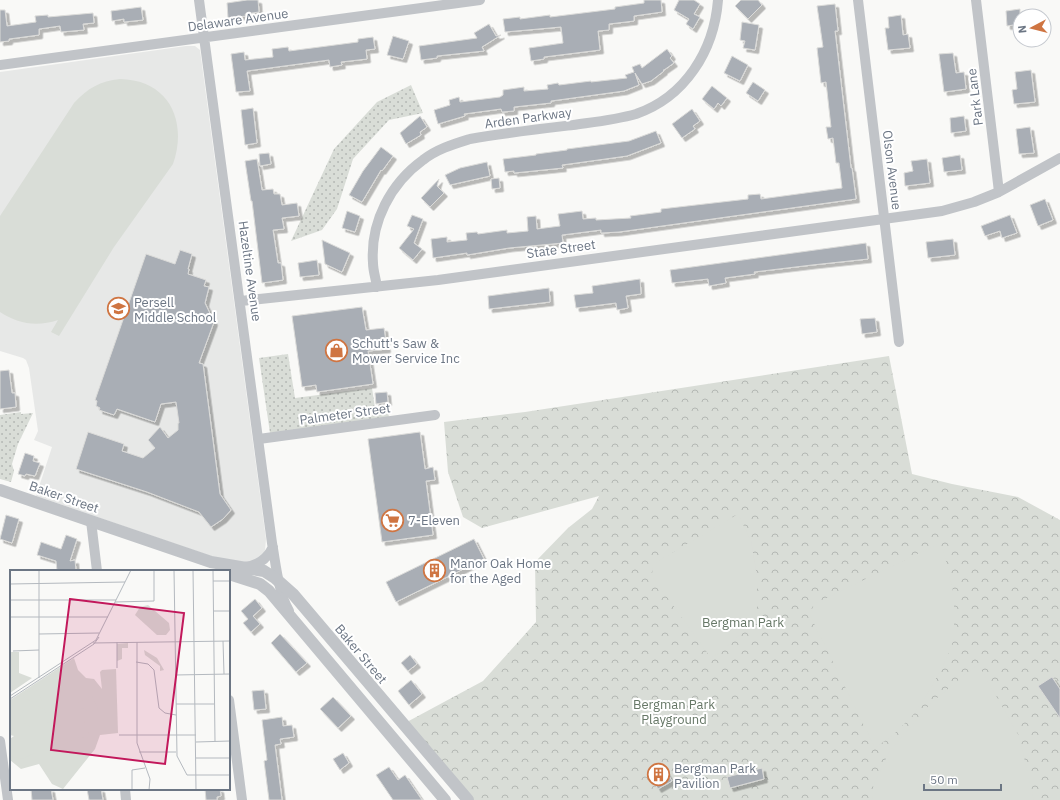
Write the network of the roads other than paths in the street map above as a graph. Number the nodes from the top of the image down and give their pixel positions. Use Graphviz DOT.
graph roads {
  1 [pos="199,0"];
  2 [pos="480,0"];
  3 [pos="718,0"];
  4 [pos="858,0"];
  5 [pos="976,0"];
  6 [pos="436,3"];
  7 [pos="205,38"];
  8 [pos="0,65"];
  9 [pos="1060,158"];
  10 [pos="999,192"];
  11 [pos="885,218"];
  12 [pos="377,287"];
  13 [pos="241,301"];
  14 [pos="899,342"];
  15 [pos="435,415"];
  16 [pos="259,439"];
  17 [pos="0,490"];
  18 [pos="91,521"];
  19 [pos="273,546"];
  20 [pos="211,566"];
  21 [pos="243,568"];
  22 [pos="97,570"];
  23 [pos="221,570"];
  24 [pos="230,574"];
  25 [pos="280,582"];
  26 [pos="294,621"];
  27 [pos="230,708"];
  28 [pos="0,741"];
  29 [pos="125,790"];
  30 [pos="8,800"];
  31 [pos="126,800"];
  32 [pos="242,800"];
  33 [pos="445,800"];
  34 [pos="468,800"];
  1 -- 7 [label="street, Hazeltine Avenue"];
  2 -- 6 [label="street, Delaware Avenue"];
  3 -- 12 [label="street, Arden Parkway"];
  4 -- 11 [label="street, Olson Avenue"];
  5 -- 10 [label="street, Park Lane"];
  6 -- 7 [label="street, Delaware Avenue"];
  7 -- 8 [label="street, Delaware Avenue"];
  7 -- 13 [label="street, Hazeltine Avenue"];
  9 -- 10 [label="street, State Street"];
  10 -- 11 [label="street, State Street"];
  11 -- 12 [label="street, State Street"];
  11 -- 14 [label="street, Olson Avenue"];
  12 -- 13 [label="street, State Street"];
  13 -- 16 [label="street, Hazeltine Avenue"];
  15 -- 16 [label="street, Palmeter Street"];
  16 -- 19 [label="street, Hazeltine Avenue"];
  17 -- 18 [label="street, Baker Street"];
  18 -- 20 [label="street, Baker Street"];
  18 -- 22 [label="street"];
  19 -- 21 [label="street"];
  19 -- 25 [label="street, Hazeltine Avenue"];
  20 -- 21 [label="street, Baker Street"];
  20 -- 23 [label="street, Baker Street"];
  21 -- 25 [label="street, Baker Street"];
  24 -- 26 [label="street"];
  25 -- 26 [label="street, Hazeltine Avenue"];
  25 -- 34 [label="street, Baker Street"];
  26 -- 33 [label="street"];
  27 -- 32 [label="street"];
  28 -- 30 [label="street"];
  29 -- 31 [label="street"];
}
